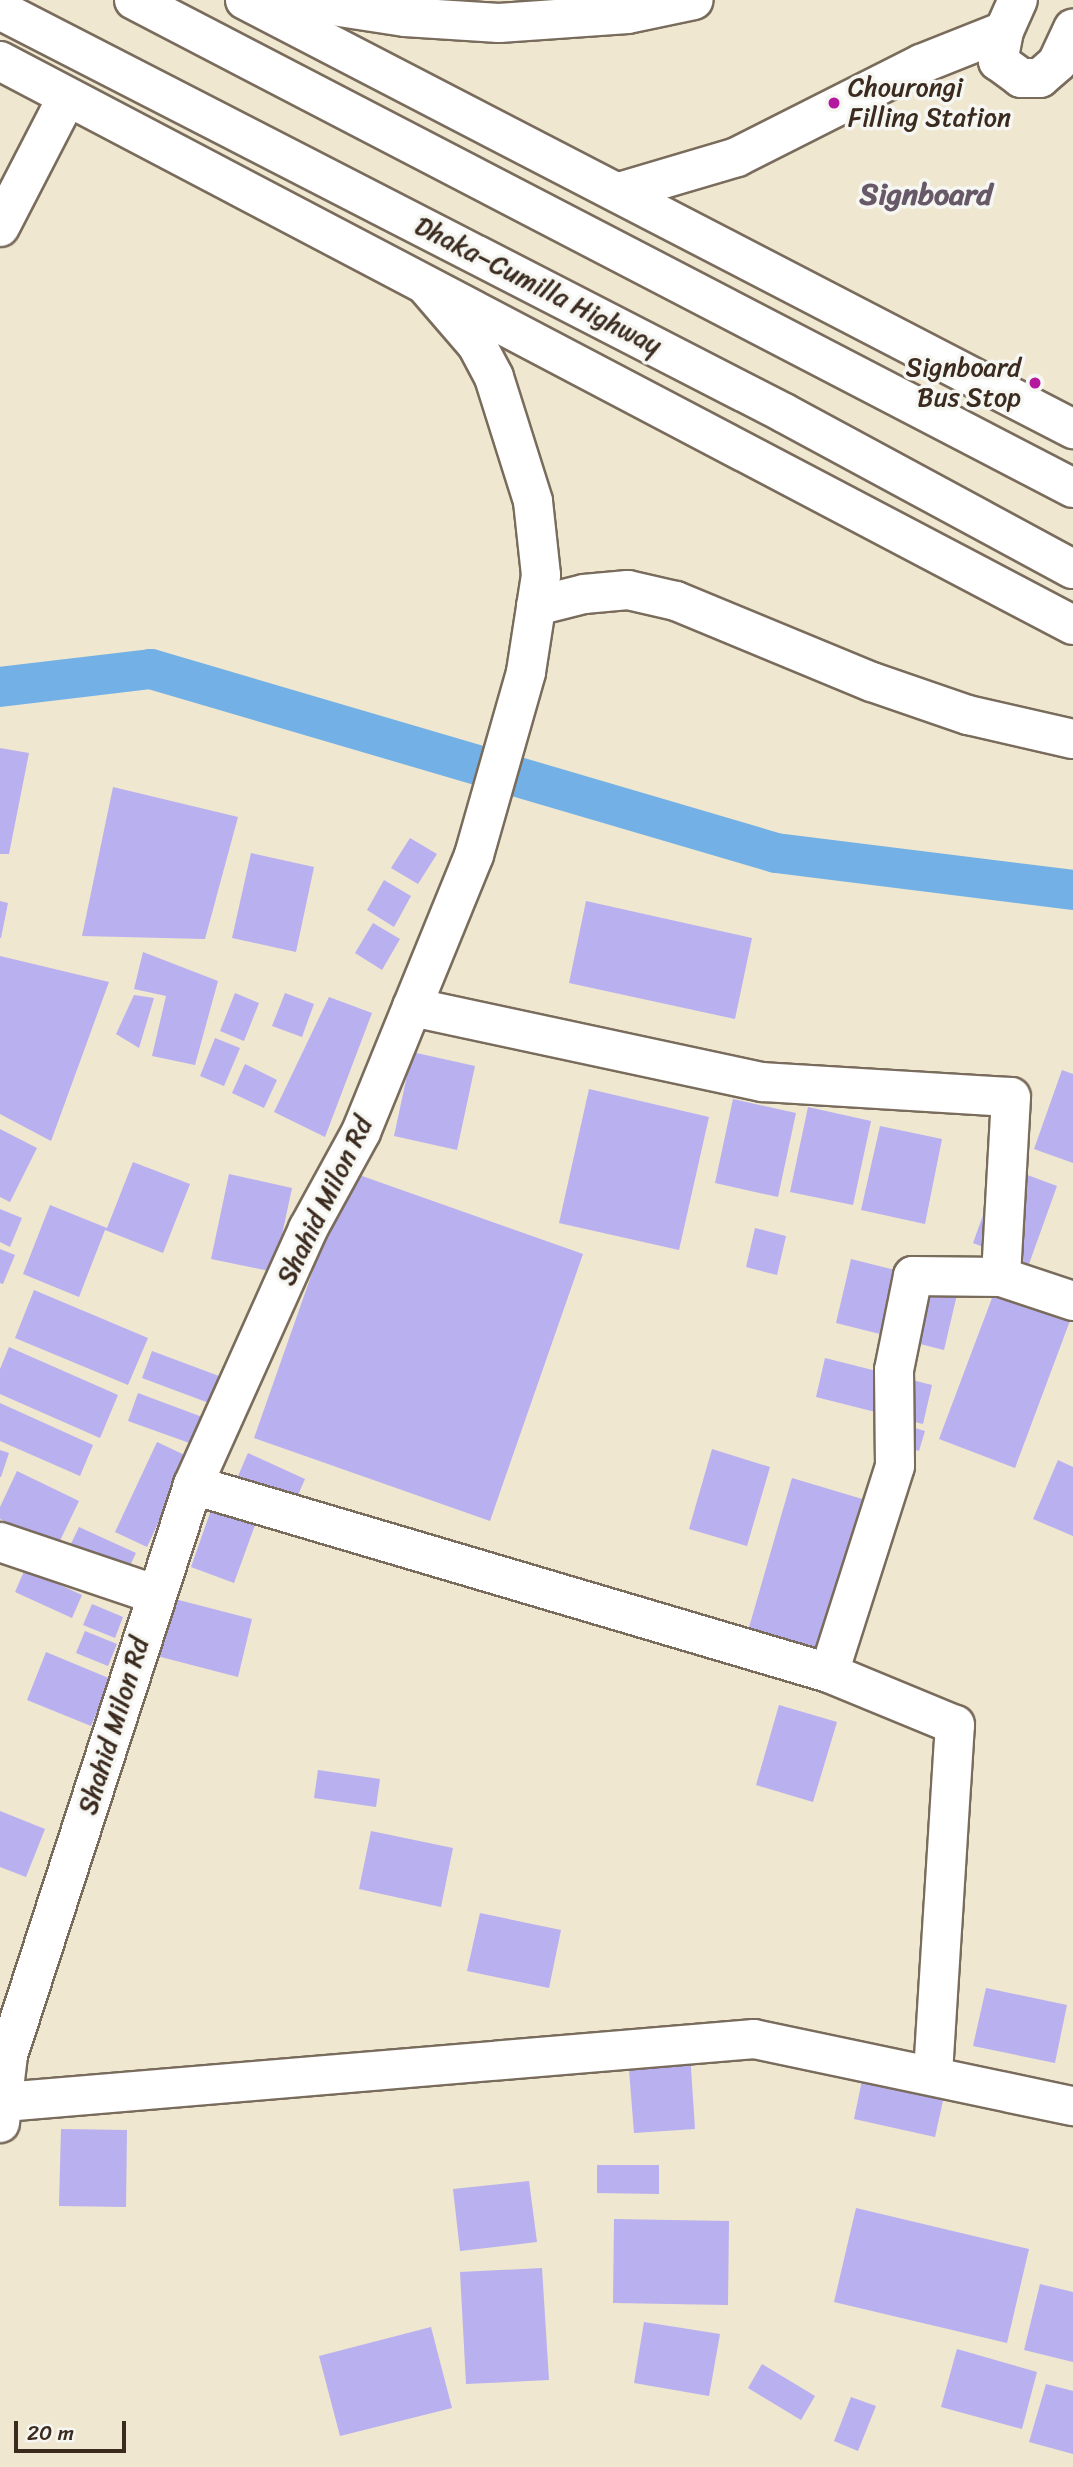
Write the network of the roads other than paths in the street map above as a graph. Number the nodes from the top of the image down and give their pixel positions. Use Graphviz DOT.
graph roads {
  1 [pos="134,0"];
  2 [pos="245,0"];
  3 [pos="294,0"];
  4 [pos="694,0"];
  5 [pos="0,10"];
  6 [pos="1011,15"];
  7 [pos="1073,29"];
  8 [pos="0,61"];
  9 [pos="67,97"];
  10 [pos="619,192"];
  11 [pos="0,227"];
  12 [pos="428,288"];
  13 [pos="1073,429"];
  14 [pos="1073,488"];
  15 [pos="1073,569"];
  16 [pos="536,606"];
  17 [pos="1073,625"];
  18 [pos="1073,739"];
  19 [pos="412,1007"];
  20 [pos="1001,1277"];
  21 [pos="1073,1301"];
  22 [pos="193,1485"];
  23 [pos="0,1542"];
  24 [pos="154,1594"];
  25 [pos="829,1673"];
  26 [pos="4,2054"];
  27 [pos="933,2073"];
  28 [pos="1073,2106"];
  29 [pos="2,2113"];
  1 -- 14 [label="main road"];
  2 -- 10 [label="main road"];
  3 -- 4 [label="main road"];
  5 -- 15 [label="main road, Dhaka–Cumilla Highway"];
  6 -- 7 [label="main road"];
  6 -- 10 [label="main road"];
  8 -- 9 [label="main road"];
  9 -- 11 [label="main road"];
  9 -- 12 [label="main road"];
  10 -- 13 [label="main road"];
  12 -- 16 [label="main road, Shahid Milon Rd"];
  12 -- 17 [label="main road"];
  16 -- 18 [label="main road"];
  16 -- 19 [label="main road, Shahid Milon Rd"];
  19 -- 20 [label="main road"];
  19 -- 22 [label="main road, Shahid Milon Rd"];
  20 -- 21 [label="main road"];
  20 -- 25 [label="main road"];
  22 -- 24 [label="main road, Shahid Milon Rd"];
  22 -- 25 [label="main road"];
  23 -- 24 [label="main road"];
  24 -- 26 [label="main road, Shahid Milon Rd"];
  25 -- 27 [label="main road"];
  26 -- 29 [label="main road, Shahid Milon Rd"];
  27 -- 28 [label="main road"];
  27 -- 29 [label="main road"];
}
